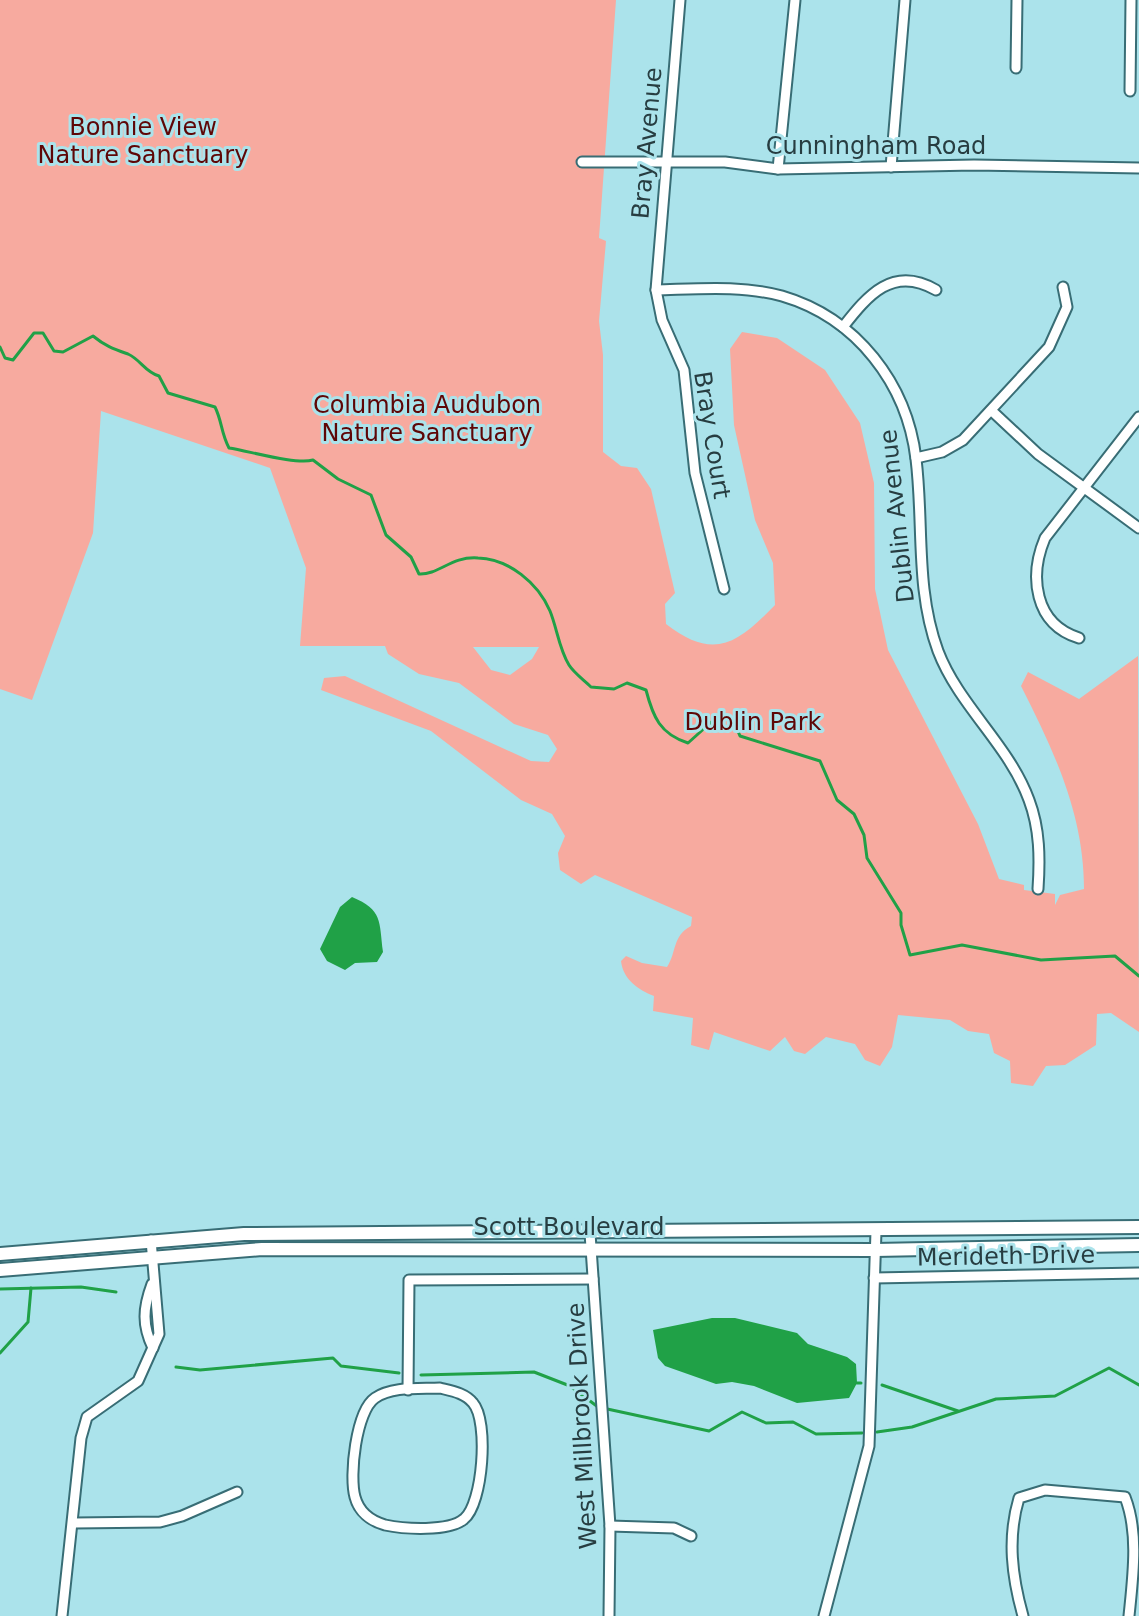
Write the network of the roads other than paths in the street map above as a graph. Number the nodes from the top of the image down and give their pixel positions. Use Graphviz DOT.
graph roads {
  1 [pos="680,0"];
  2 [pos="795,0"];
  3 [pos="905,0"];
  4 [pos="1017,0"];
  5 [pos="1131,0"];
  6 [pos="1016,68"];
  7 [pos="1130,91"];
  8 [pos="582,162"];
  9 [pos="664,162"];
  10 [pos="891,167"];
  11 [pos="1139,168"];
  12 [pos="778,169"];
  13 [pos="1063,287"];
  14 [pos="656,290"];
  15 [pos="936,290"];
  16 [pos="843,327"];
  17 [pos="993,412"];
  18 [pos="1139,417"];
  19 [pos="916,458"];
  20 [pos="1081,489"];
  21 [pos="1139,528"];
  22 [pos="724,589"];
  23 [pos="1079,638"];
  24 [pos="1038,889"];
  25 [pos="1139,1227"];
  26 [pos="876,1231"];
  27 [pos="590,1233"];
  28 [pos="151,1240"];
  29 [pos="1139,1245"];
  30 [pos="591,1250"];
  31 [pos="875,1250"];
  32 [pos="0,1254"];
  33 [pos="152,1257"];
  34 [pos="0,1270"];
  35 [pos="1139,1273"];
  36 [pos="874,1278"];
  37 [pos="593,1279"];
  38 [pos="152,1284"];
  39 [pos="153,1348"];
  40 [pos="408,1390"];
  41 [pos="237,1492"];
  42 [pos="74,1523"];
  43 [pos="610,1526"];
  44 [pos="691,1536"];
  45 [pos="62,1616"];
  46 [pos="609,1616"];
  47 [pos="824,1616"];
  48 [pos="1023,1616"];
  49 [pos="1129,1616"];
  1 -- 9 [label="street, Bray Avenue"];
  2 -- 12 [label="street"];
  3 -- 10 [label="street"];
  4 -- 6 [label="street"];
  5 -- 7 [label="street"];
  8 -- 9 [label="street, Cunningham Road"];
  9 -- 12 [label="street, Cunningham Road"];
  9 -- 14 [label="street, Bray Avenue"];
  10 -- 11 [label="street, Cunningham Road"];
  10 -- 12 [label="street, Cunningham Road"];
  13 -- 17 [label="street"];
  14 -- 16 [label="street, Dublin Avenue"];
  14 -- 22 [label="street, Bray Court"];
  15 -- 16 [label="street"];
  16 -- 19 [label="street, Dublin Avenue"];
  17 -- 19 [label="street"];
  17 -- 20 [label="street"];
  18 -- 20 [label="street"];
  19 -- 24 [label="street, Dublin Avenue"];
  20 -- 21 [label="street"];
  20 -- 23 [label="street"];
  25 -- 26 [label="main road, Scott Boulevard"];
  26 -- 27 [label="main road, Scott Boulevard"];
  26 -- 31 [label="street"];
  27 -- 28 [label="main road, Scott Boulevard"];
  27 -- 30 [label="street, West Millbrook Drive"];
  28 -- 32 [label="main road, Scott Boulevard"];
  28 -- 33 [label="street"];
  29 -- 31 [label="main road, Scott Boulevard"];
  30 -- 31 [label="main road, Scott Boulevard"];
  30 -- 33 [label="main road, Scott Boulevard"];
  30 -- 37 [label="street, West Millbrook Drive"];
  31 -- 36 [label="street"];
  33 -- 34 [label="main road, Scott Boulevard"];
  33 -- 38 [label="street"];
  35 -- 36 [label="street, Merideth Drive"];
  36 -- 47 [label="street"];
  37 -- 40 [label="street"];
  37 -- 43 [label="street, West Millbrook Drive"];
  38 -- 39 [label="street"];
  38 -- 39 [label="street"];
  39 -- 42 [label="street"];
  40 -- 40 [label="street"];
  41 -- 42 [label="street"];
  42 -- 45 [label="street"];
  43 -- 44 [label="street"];
  43 -- 46 [label="street, West Millbrook Drive"];
  48 -- 49 [label="street"];
}
